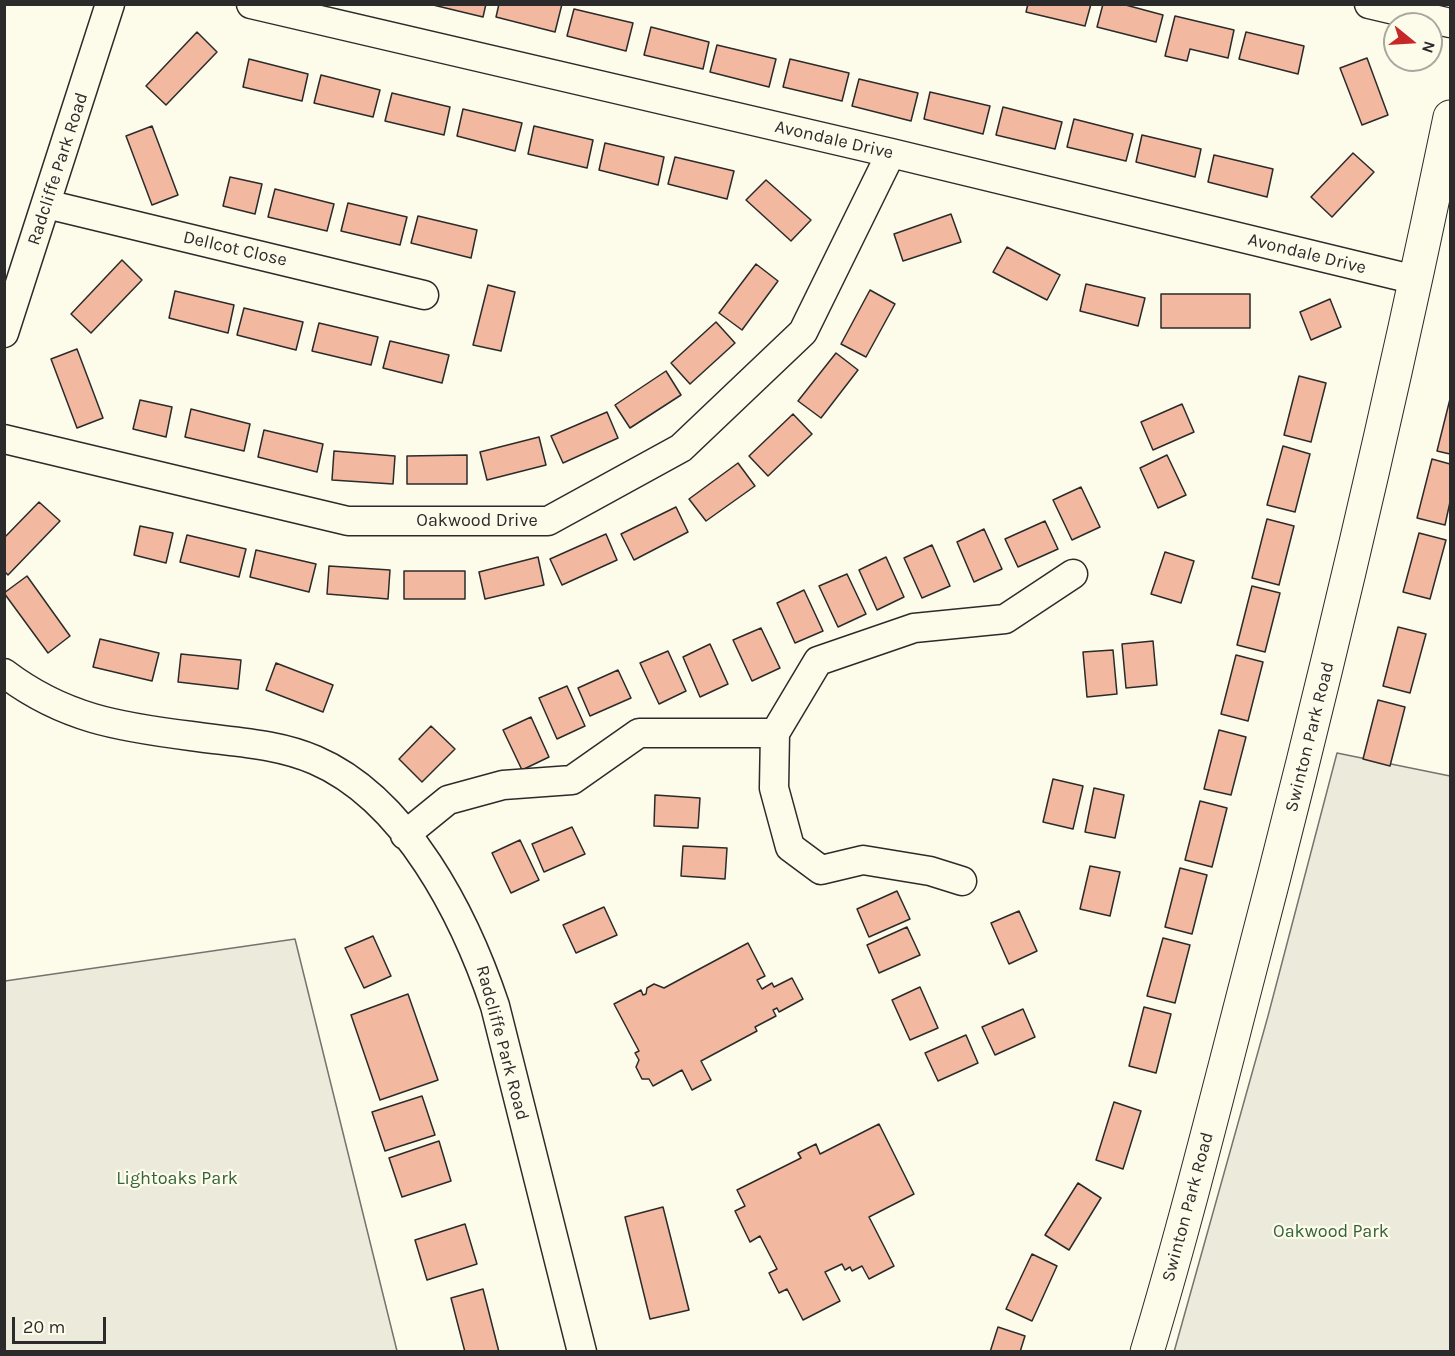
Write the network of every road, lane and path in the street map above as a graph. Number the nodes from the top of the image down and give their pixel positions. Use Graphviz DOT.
graph roads {
  1 [pos="110,4"];
  2 [pos="251,4"];
  3 [pos="1369,4"];
  4 [pos="1450,23"];
  5 [pos="1450,117"];
  6 [pos="891,153"];
  7 [pos="46,204"];
  8 [pos="1416,280"];
  9 [pos="424,294"];
  10 [pos="4,333"];
  11 [pos="4,439"];
  12 [pos="1073,574"];
  13 [pos="4,673"];
  14 [pos="775,733"];
  15 [pos="405,835"];
  16 [pos="962,881"];
  17 [pos="582,1352"];
  18 [pos="1147,1352"];
  1 -- 7 [label="street, Radcliffe Park Road"];
  2 -- 6 [label="street, Avondale Drive"];
  3 -- 4 [label="street"];
  5 -- 8 [label="street, Swinton Park Road"];
  6 -- 8 [label="street, Avondale Drive"];
  6 -- 11 [label="street, Oakwood Drive"];
  7 -- 9 [label="street, Dellcot Close"];
  7 -- 10 [label="street, Radcliffe Park Road"];
  8 -- 18 [label="street, Swinton Park Road"];
  12 -- 14 [label="street"];
  13 -- 15 [label="street, Radcliffe Park Road"];
  14 -- 15 [label="street"];
  14 -- 16 [label="street"];
  15 -- 17 [label="street, Radcliffe Park Road"];
}
